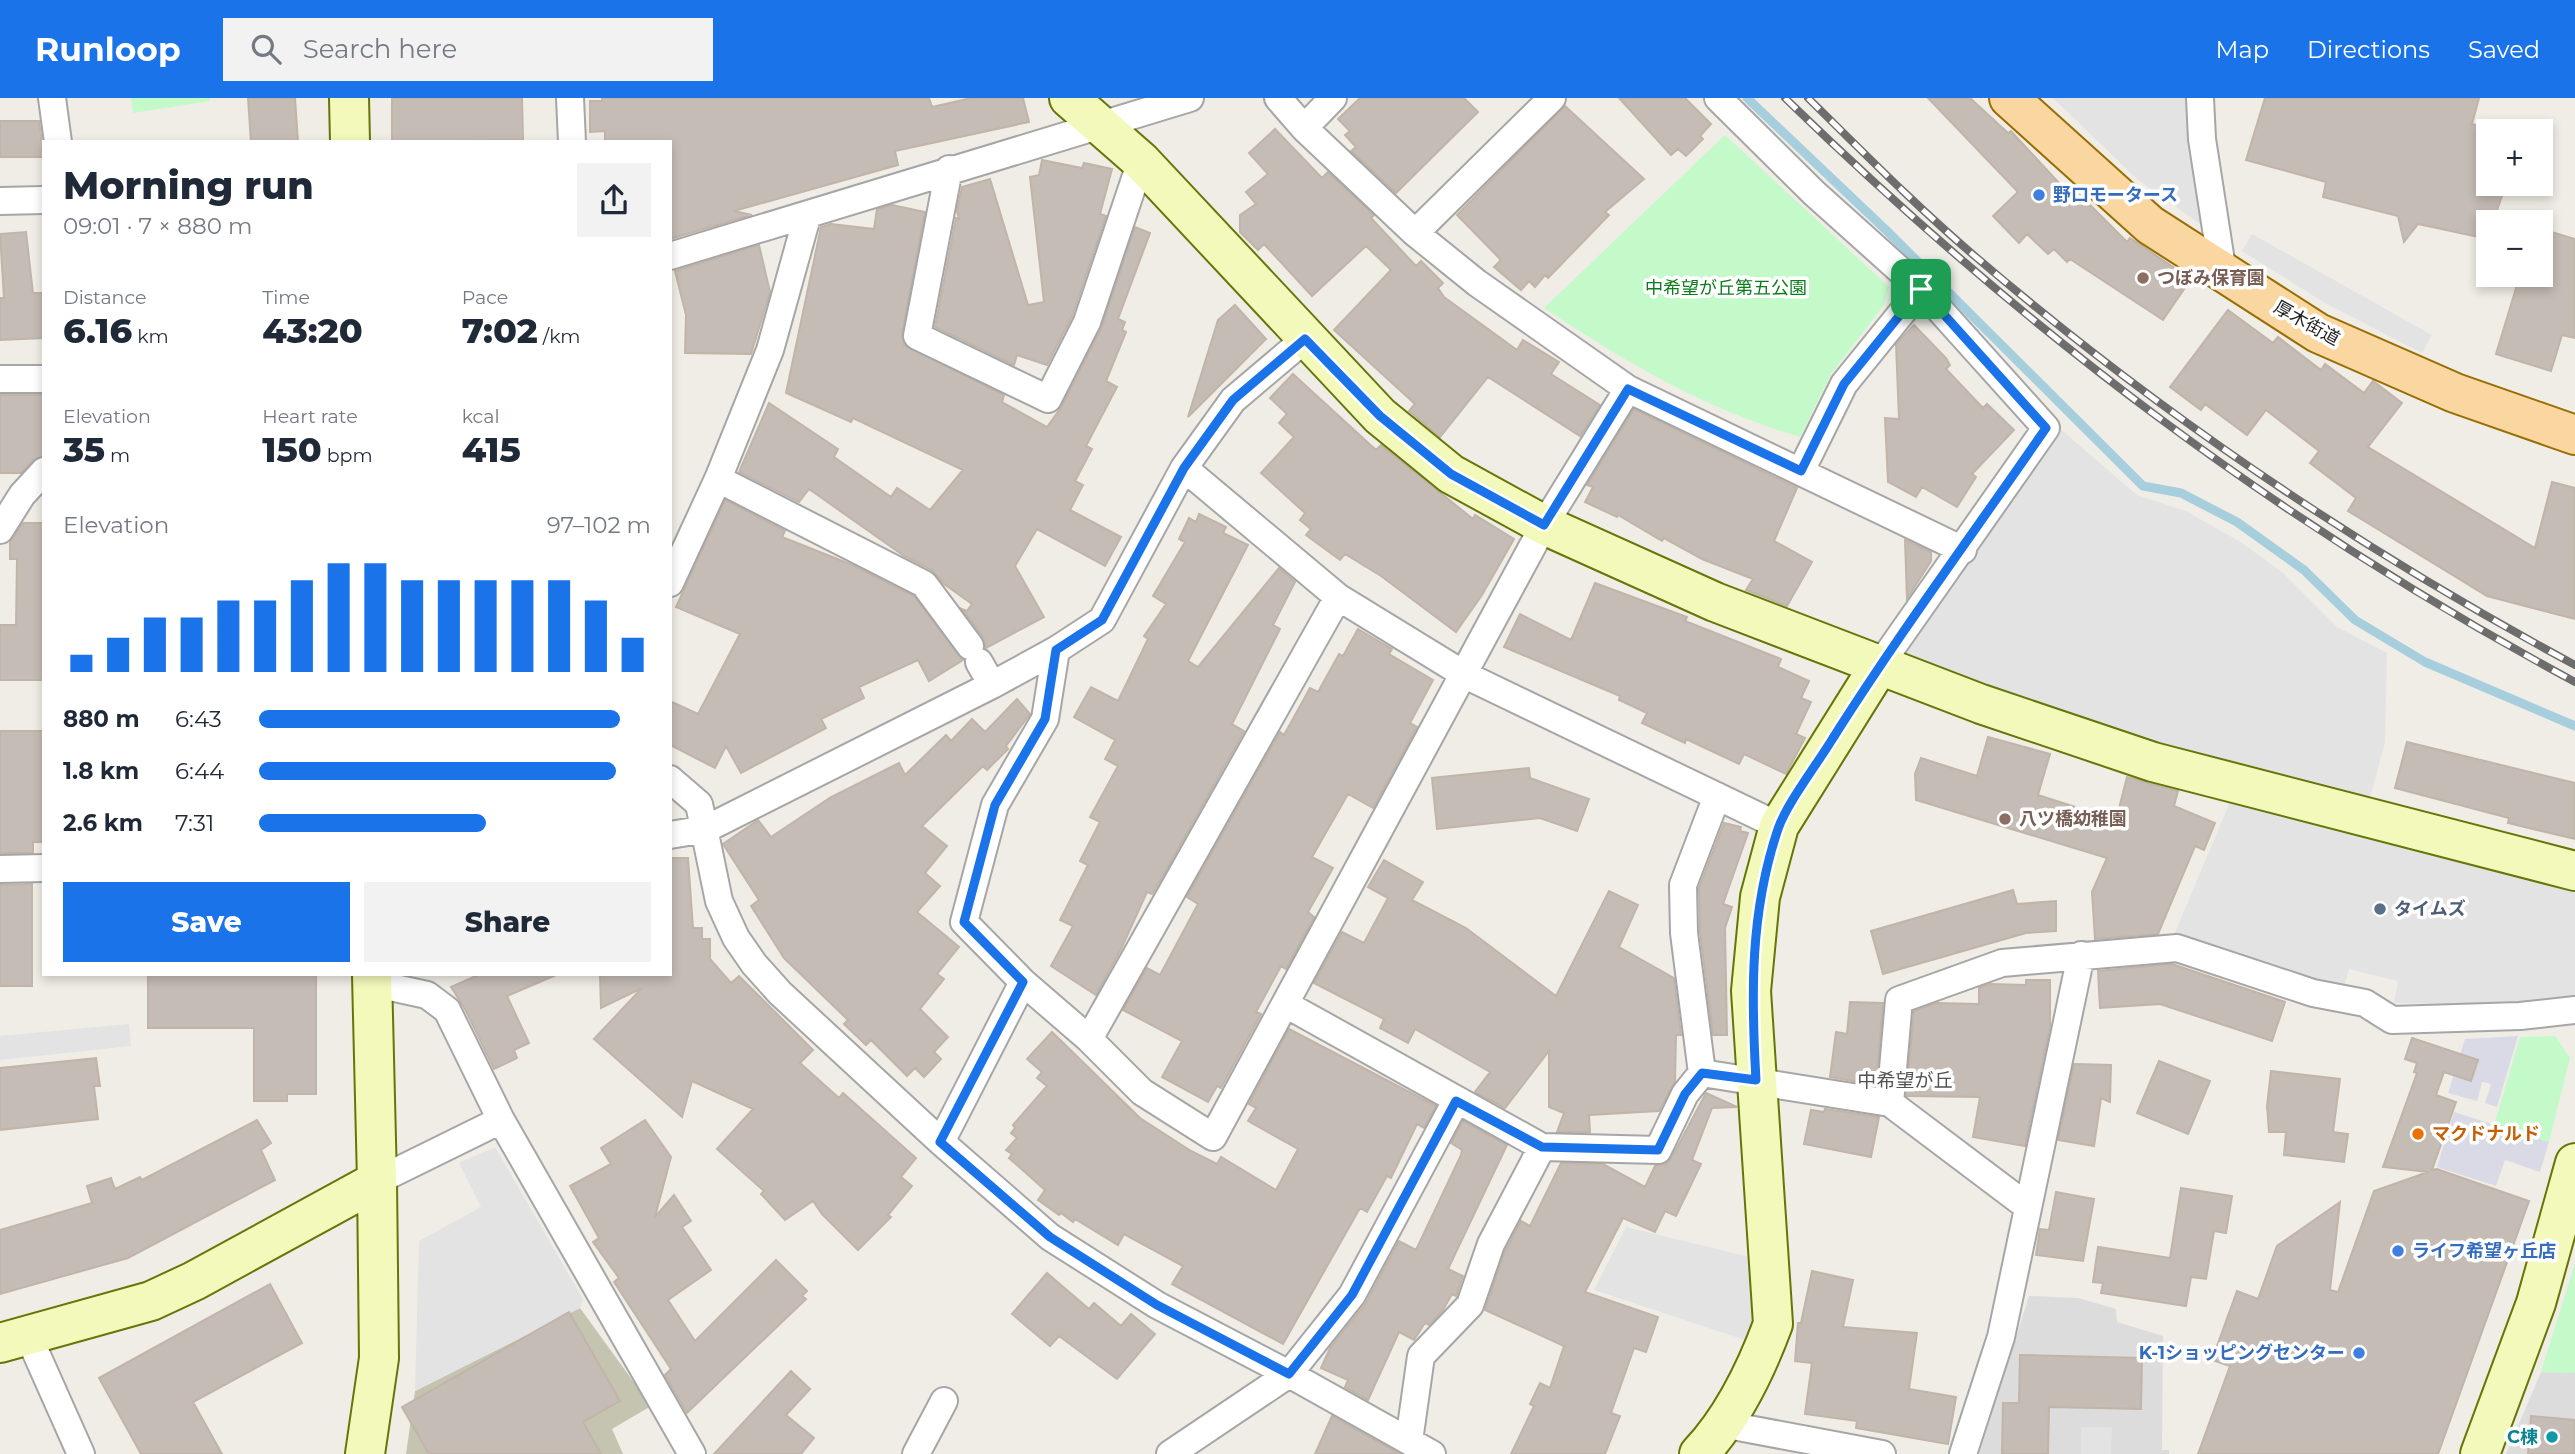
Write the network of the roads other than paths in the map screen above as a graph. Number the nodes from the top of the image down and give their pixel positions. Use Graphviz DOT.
graph roads {
  1 [pos="52,98"];
  2 [pos="349,98"];
  3 [pos="570,98"];
  4 [pos="1069,98"];
  5 [pos="1190,98"];
  6 [pos="1278,98"];
  7 [pos="1333,98"];
  8 [pos="1552,98"];
  9 [pos="1717,98"];
  10 [pos="2009,98"];
  11 [pos="2200,98"];
  12 [pos="1096,125"];
  13 [pos="1304,128"];
  14 [pos="58,140"];
  15 [pos="350,140"];
  16 [pos="572,140"];
  17 [pos="1141,161"];
  18 [pos="949,169"];
  19 [pos="42,200"];
  20 [pos="0,201"];
  21 [pos="807,217"];
  22 [pos="1415,233"];
  23 [pos="672,255"];
  24 [pos="2223,274"];
  25 [pos="1921,289"];
  26 [pos="1305,339"];
  27 [pos="0,379"];
  28 [pos="42,379"];
  29 [pos="1628,389"];
  30 [pos="2575,435"];
  31 [pos="1184,468"];
  32 [pos="1801,471"];
  33 [pos="42,472"];
  34 [pos="718,479"];
  35 [pos="11,493"];
  36 [pos="1544,525"];
  37 [pos="0,530"];
  38 [pos="1963,550"];
  39 [pos="672,579"];
  40 [pos="1338,597"];
  41 [pos="1056,650"];
  42 [pos="980,664"];
  43 [pos="1879,666"];
  44 [pos="1465,675"];
  45 [pos="672,781"];
  46 [pos="1717,796"];
  47 [pos="1779,826"];
  48 [pos="706,829"];
  49 [pos="672,835"];
  50 [pos="42,868"];
  51 [pos="0,869"];
  52 [pos="2575,871"];
  53 [pos="2081,955"];
  54 [pos="372,979"];
  55 [pos="1023,982"];
  56 [pos="1287,1004"];
  57 [pos="2575,1010"];
  58 [pos="1089,1039"];
  59 [pos="1702,1073"];
  60 [pos="1756,1080"];
  61 [pos="1456,1101"];
  62 [pos="1890,1103"];
  63 [pos="501,1120"];
  64 [pos="940,1142"];
  65 [pos="1542,1147"];
  66 [pos="2575,1163"];
  67 [pos="377,1181"];
  68 [pos="2028,1207"];
  69 [pos="14,1339"];
  70 [pos="1289,1374"];
  71 [pos="944,1401"];
  72 [pos="1723,1424"];
  73 [pos="1420,1449"];
  74 [pos="81,1454"];
  75 [pos="365,1454"];
  76 [pos="692,1454"];
  77 [pos="916,1454"];
  78 [pos="1170,1454"];
  79 [pos="1699,1454"];
  80 [pos="1881,1454"];
  81 [pos="1963,1454"];
  82 [pos="2480,1454"];
  1 -- 14 [label="street"];
  2 -- 15 [label="street"];
  3 -- 16 [label="street"];
  4 -- 12 [label="street"];
  5 -- 12 [label="street"];
  6 -- 13 [label="street"];
  7 -- 13 [label="street"];
  8 -- 22 [label="street"];
  9 -- 25 [label="street"];
  10 -- 24 [label="main road, 厚木街道"];
  11 -- 24 [label="street"];
  12 -- 17 [label="street"];
  12 -- 18 [label="street"];
  13 -- 22 [label="street"];
  17 -- 18 [label="street"];
  17 -- 26 [label="street"];
  18 -- 21 [label="street"];
  19 -- 20 [label="street"];
  21 -- 23 [label="street"];
  21 -- 34 [label="street"];
  22 -- 29 [label="street"];
  24 -- 30 [label="main road, 厚木街道"];
  25 -- 32 [label="street"];
  25 -- 38 [label="street"];
  26 -- 31 [label="street"];
  26 -- 36 [label="street"];
  27 -- 28 [label="street"];
  29 -- 32 [label="street"];
  29 -- 36 [label="street"];
  31 -- 40 [label="street"];
  31 -- 41 [label="street"];
  32 -- 38 [label="street"];
  33 -- 35 [label="street"];
  34 -- 39 [label="street"];
  34 -- 42 [label="street"];
  35 -- 37 [label="street"];
  36 -- 43 [label="street"];
  36 -- 44 [label="street"];
  38 -- 43 [label="street"];
  40 -- 44 [label="street"];
  40 -- 58 [label="street"];
  41 -- 42 [label="street"];
  41 -- 55 [label="street"];
  42 -- 48 [label="street"];
  43 -- 47 [label="street"];
  43 -- 52 [label="street"];
  44 -- 46 [label="street"];
  44 -- 56 [label="street"];
  45 -- 48 [label="street"];
  46 -- 47 [label="street"];
  46 -- 59 [label="street"];
  47 -- 60 [label="street"];
  48 -- 49 [label="street"];
  48 -- 64 [label="street"];
  50 -- 51 [label="street"];
  53 -- 57 [label="street"];
  53 -- 62 [label="street"];
  53 -- 68 [label="street"];
  54 -- 63 [label="street"];
  54 -- 67 [label="street"];
  55 -- 58 [label="street"];
  55 -- 64 [label="street"];
  56 -- 58 [label="street"];
  56 -- 61 [label="street"];
  59 -- 60 [label="street"];
  59 -- 65 [label="street"];
  60 -- 62 [label="street"];
  60 -- 72 [label="street"];
  61 -- 65 [label="street"];
  61 -- 70 [label="street"];
  62 -- 68 [label="street"];
  63 -- 67 [label="street"];
  63 -- 76 [label="street"];
  64 -- 70 [label="street"];
  65 -- 73 [label="street"];
  66 -- 82 [label="street"];
  67 -- 69 [label="street"];
  67 -- 75 [label="street"];
  68 -- 81 [label="street"];
  69 -- 74 [label="street"];
  70 -- 73 [label="street"];
  70 -- 78 [label="street"];
  71 -- 77 [label="street"];
  72 -- 79 [label="street"];
  72 -- 80 [label="street"];
}
